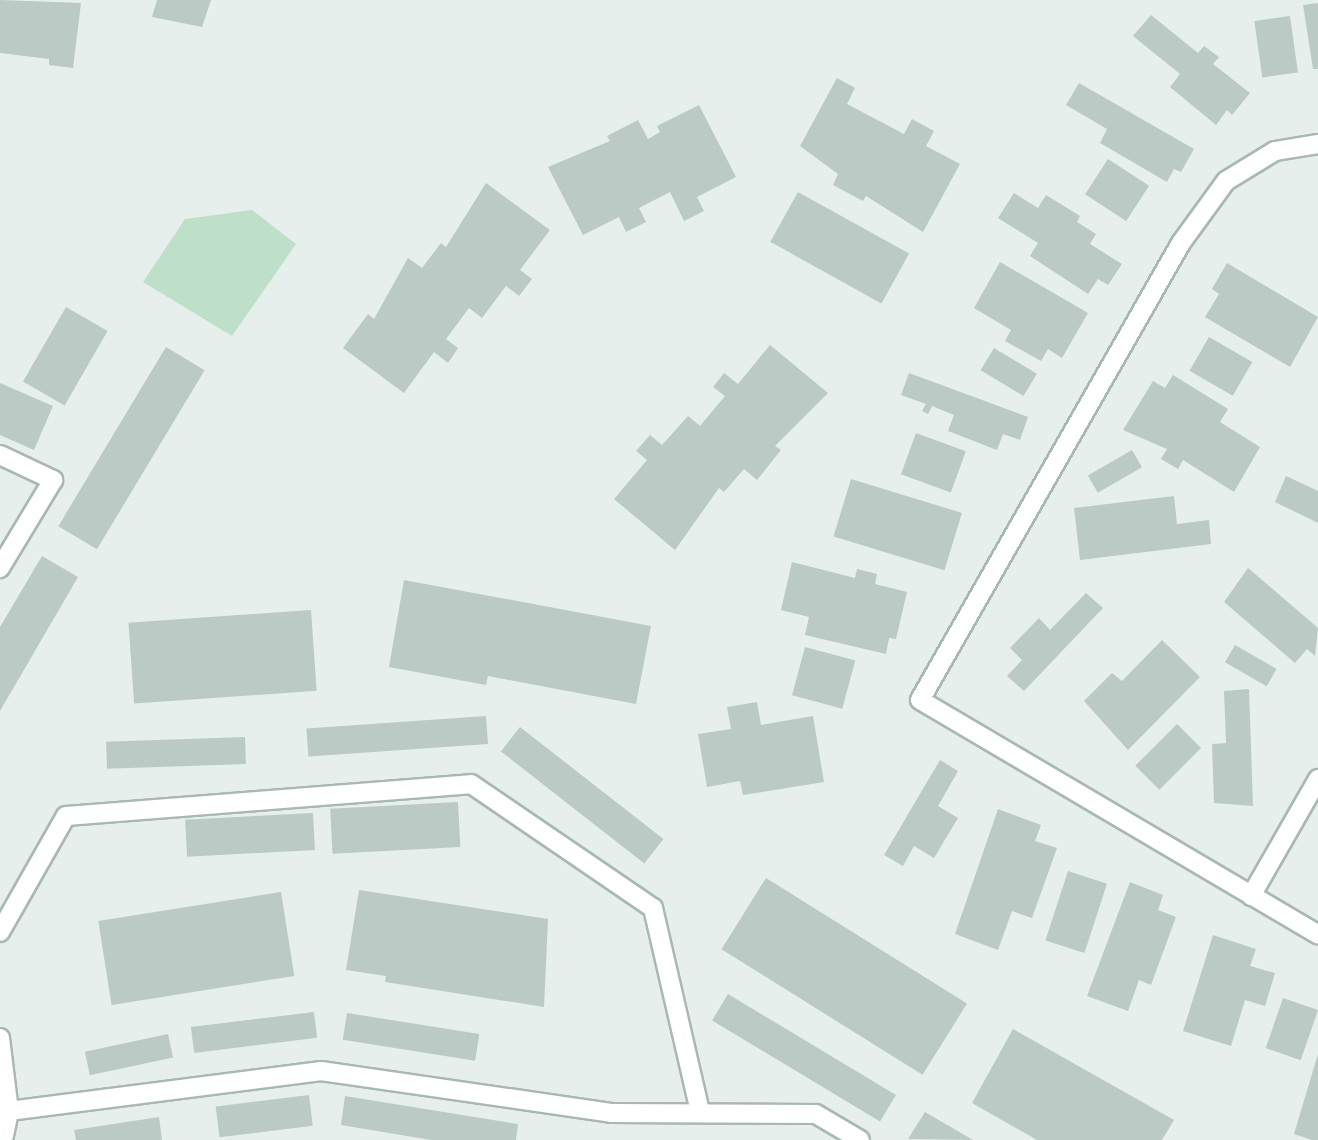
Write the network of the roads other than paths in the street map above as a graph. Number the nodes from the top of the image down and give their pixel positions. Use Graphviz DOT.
graph roads {
  1 [pos="1318,144"];
  2 [pos="0,455"];
  3 [pos="0,568"];
  4 [pos="1318,779"];
  5 [pos="1251,896"];
  6 [pos="0,932"];
  7 [pos="1318,934"];
  8 [pos="0,1038"];
  9 [pos="9,1111"];
  10 [pos="700,1112"];
  11 [pos="3,1140"];
  12 [pos="860,1140"];
  1 -- 5 [label="lane"];
  2 -- 3 [label="lane"];
  4 -- 5 [label="lane"];
  5 -- 7 [label="lane"];
  6 -- 10 [label="lane"];
  8 -- 9 [label="lane"];
  9 -- 10 [label="lane"];
  9 -- 11 [label="lane"];
  10 -- 12 [label="lane"];
}
